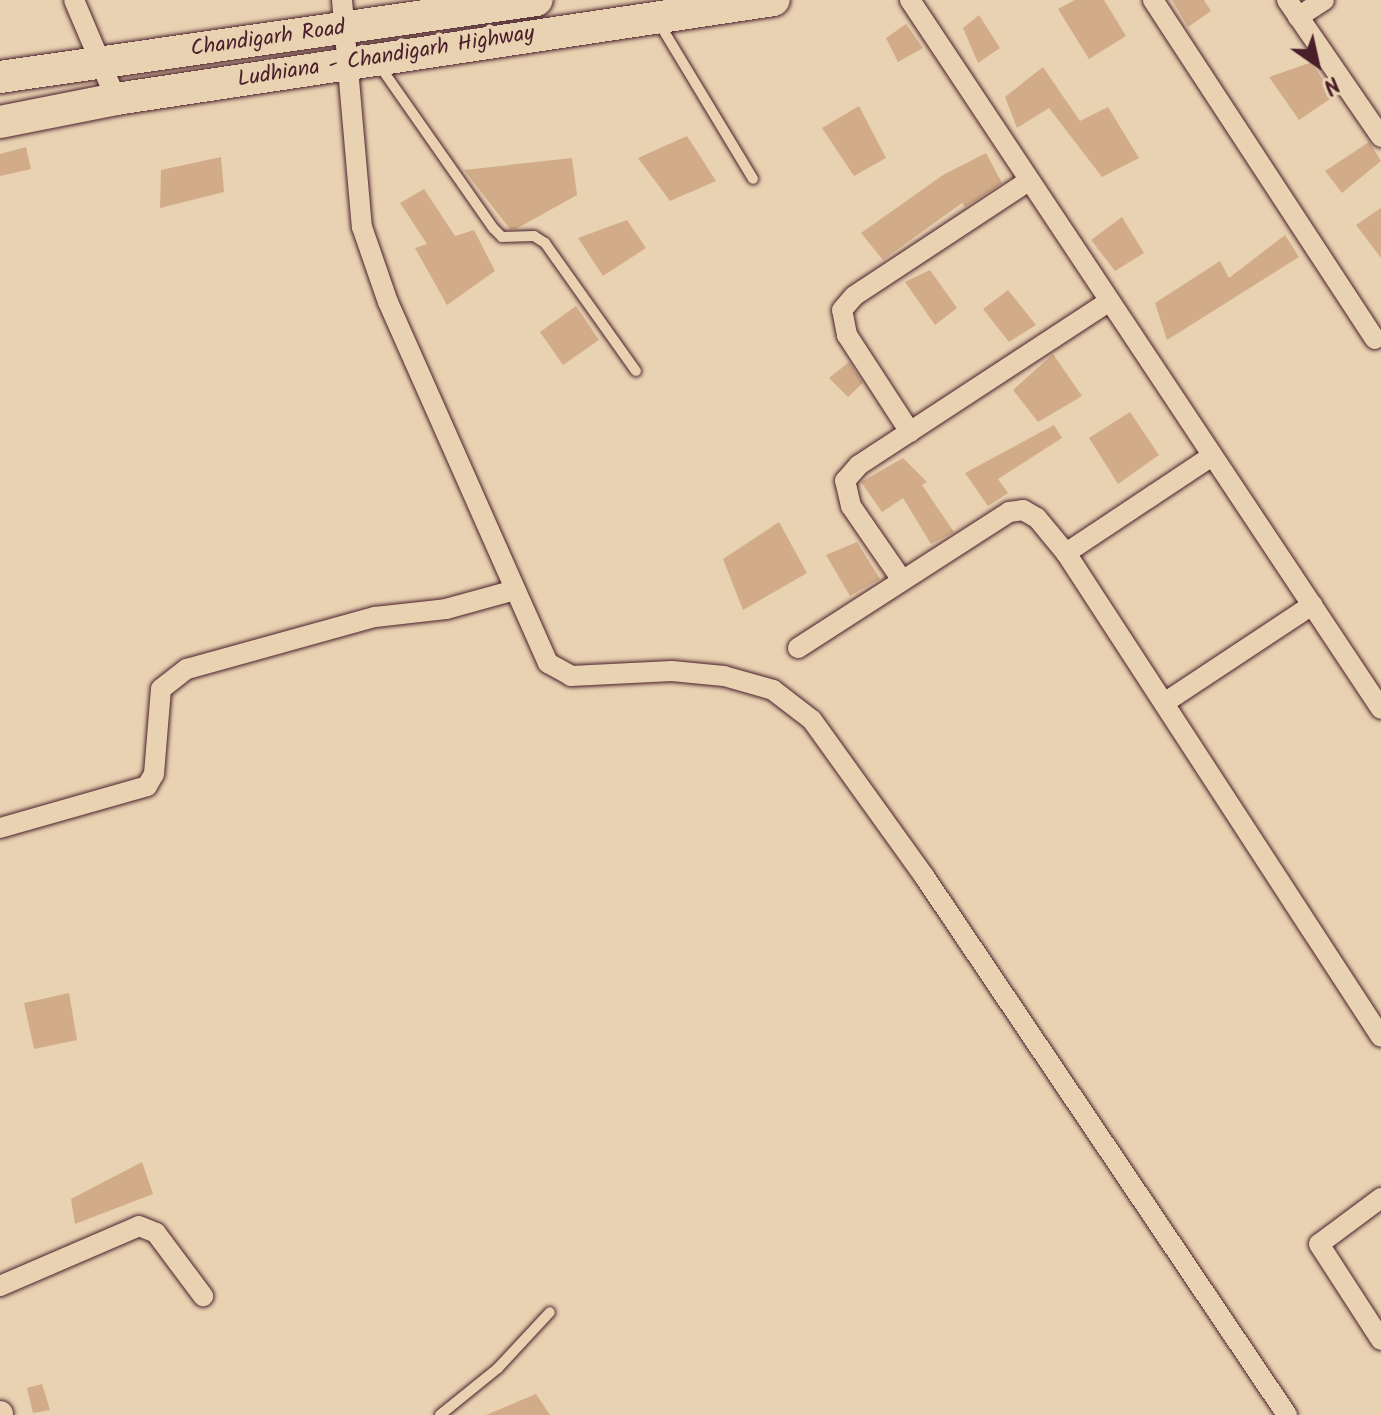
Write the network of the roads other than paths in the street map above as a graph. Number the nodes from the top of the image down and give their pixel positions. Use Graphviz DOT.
graph roads {
  1 [pos="74,0"];
  2 [pos="536,0"];
  3 [pos="774,0"];
  4 [pos="910,0"];
  5 [pos="1153,0"];
  6 [pos="1324,0"];
  7 [pos="1293,8"];
  8 [pos="344,14"];
  9 [pos="656,17"];
  10 [pos="362,60"];
  11 [pos="100,64"];
  12 [pos="0,77"];
  13 [pos="116,99"];
  14 [pos="0,122"];
  15 [pos="1378,126"];
  16 [pos="753,179"];
  17 [pos="1027,182"];
  18 [pos="1108,302"];
  19 [pos="1375,339"];
  20 [pos="636,371"];
  21 [pos="910,432"];
  22 [pos="1212,456"];
  23 [pos="1066,553"];
  24 [pos="902,580"];
  25 [pos="515,590"];
  26 [pos="1312,605"];
  27 [pos="798,648"];
  28 [pos="1164,703"];
  29 [pos="1381,709"];
  30 [pos="0,828"];
  31 [pos="1381,1037"];
  32 [pos="1381,1198"];
  33 [pos="0,1286"];
  34 [pos="203,1296"];
  35 [pos="550,1312"];
  36 [pos="1381,1340"];
  37 [pos="440,1415"];
  38 [pos="1287,1415"];
  1 -- 11 [label="street"];
  2 -- 8 [label="main road, Chandigarh Road"];
  3 -- 9 [label="main road, Ludhiana - Chandigarh Highway"];
  4 -- 17 [label="street"];
  5 -- 19 [label="street"];
  6 -- 7 [label="street"];
  7 -- 15 [label="street"];
  8 -- 10 [label="street"];
  8 -- 11 [label="main road, Chandigarh Road"];
  9 -- 10 [label="main road, Ludhiana - Chandigarh Highway"];
  9 -- 16 [label="lane"];
  10 -- 13 [label="main road, Ludhiana - Chandigarh Highway"];
  10 -- 20 [label="lane"];
  10 -- 25 [label="street"];
  11 -- 12 [label="main road, Chandigarh Road"];
  11 -- 13 [label="street"];
  13 -- 14 [label="main road, Ludhiana - Chandigarh Highway"];
  17 -- 18 [label="street"];
  17 -- 21 [label="street"];
  18 -- 21 [label="street"];
  18 -- 22 [label="street"];
  21 -- 24 [label="street"];
  22 -- 23 [label="street"];
  22 -- 26 [label="street"];
  23 -- 24 [label="street"];
  23 -- 28 [label="street"];
  24 -- 27 [label="street"];
  25 -- 30 [label="street"];
  25 -- 38 [label="street"];
  26 -- 28 [label="street"];
  26 -- 29 [label="street"];
  28 -- 31 [label="street"];
  32 -- 36 [label="street"];
  33 -- 34 [label="street"];
  35 -- 37 [label="lane"];
}
